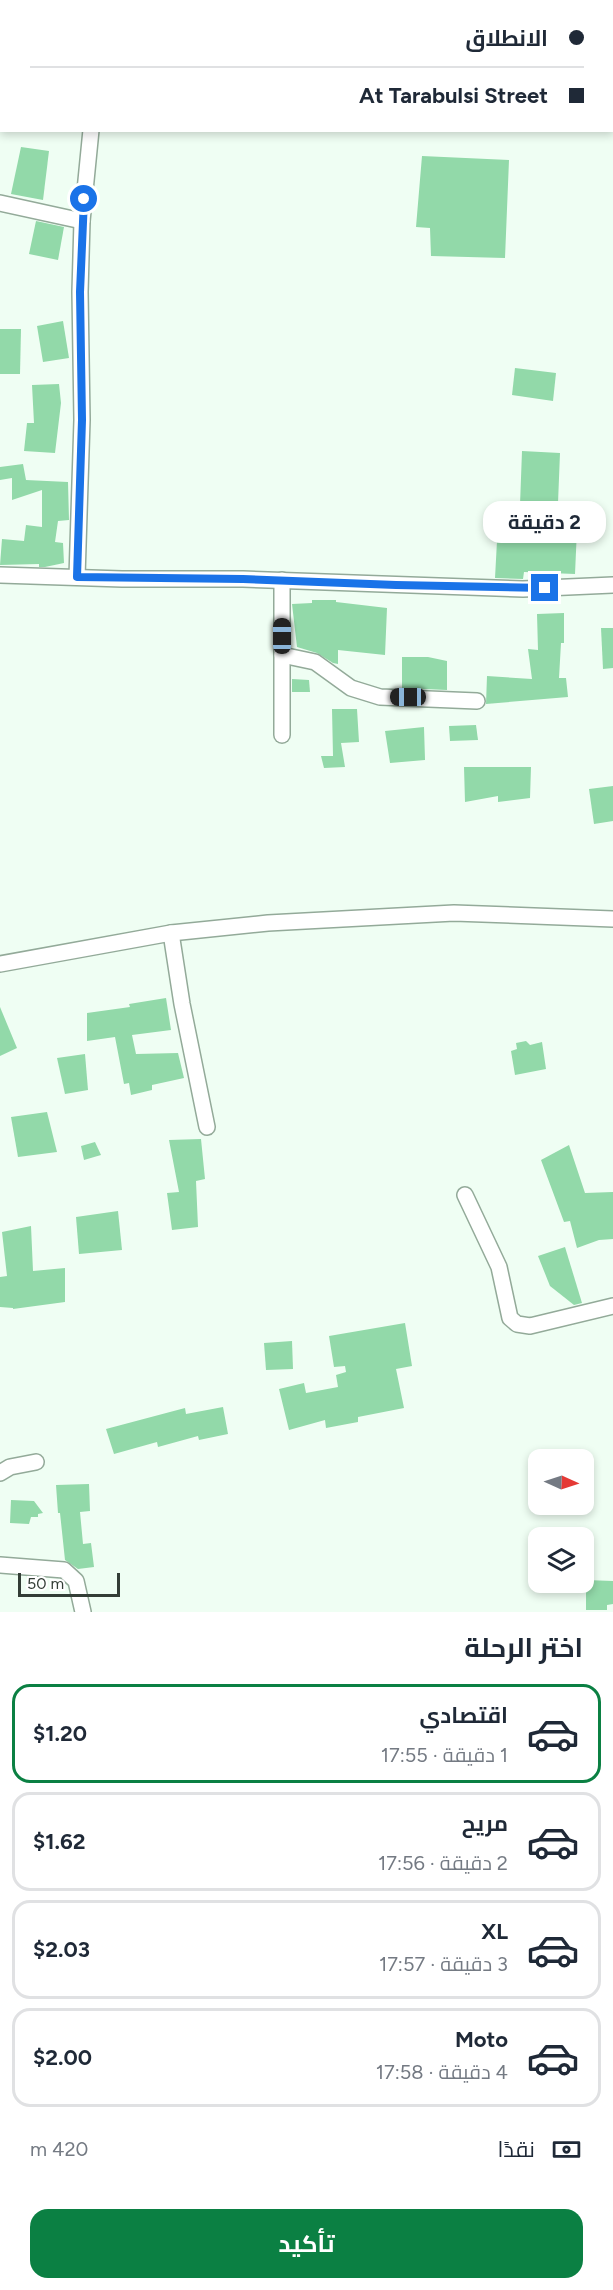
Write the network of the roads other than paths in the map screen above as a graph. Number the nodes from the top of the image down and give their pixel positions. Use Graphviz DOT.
graph roads {
  1 [pos="91,132"];
  2 [pos="0,202"];
  3 [pos="82,222"];
  4 [pos="0,575"];
  5 [pos="77,577"];
  6 [pos="282,580"];
  7 [pos="613,585"];
  8 [pos="282,655"];
  9 [pos="477,701"];
  10 [pos="282,735"];
  11 [pos="613,920"];
  12 [pos="171,933"];
  13 [pos="0,964"];
  14 [pos="207,1127"];
  15 [pos="465,1195"];
  16 [pos="613,1306"];
  17 [pos="36,1462"];
  18 [pos="0,1473"];
  19 [pos="0,1565"];
  20 [pos="83,1612"];
  1 -- 3 [label="street"];
  2 -- 3 [label="street"];
  3 -- 5 [label="street"];
  4 -- 5 [label="street"];
  5 -- 6 [label="street"];
  6 -- 7 [label="street"];
  6 -- 8 [label="street"];
  8 -- 9 [label="street"];
  8 -- 10 [label="street"];
  11 -- 12 [label="street"];
  12 -- 13 [label="street"];
  12 -- 14 [label="street"];
  15 -- 16 [label="street"];
  17 -- 18 [label="street"];
  19 -- 20 [label="street"];
}
